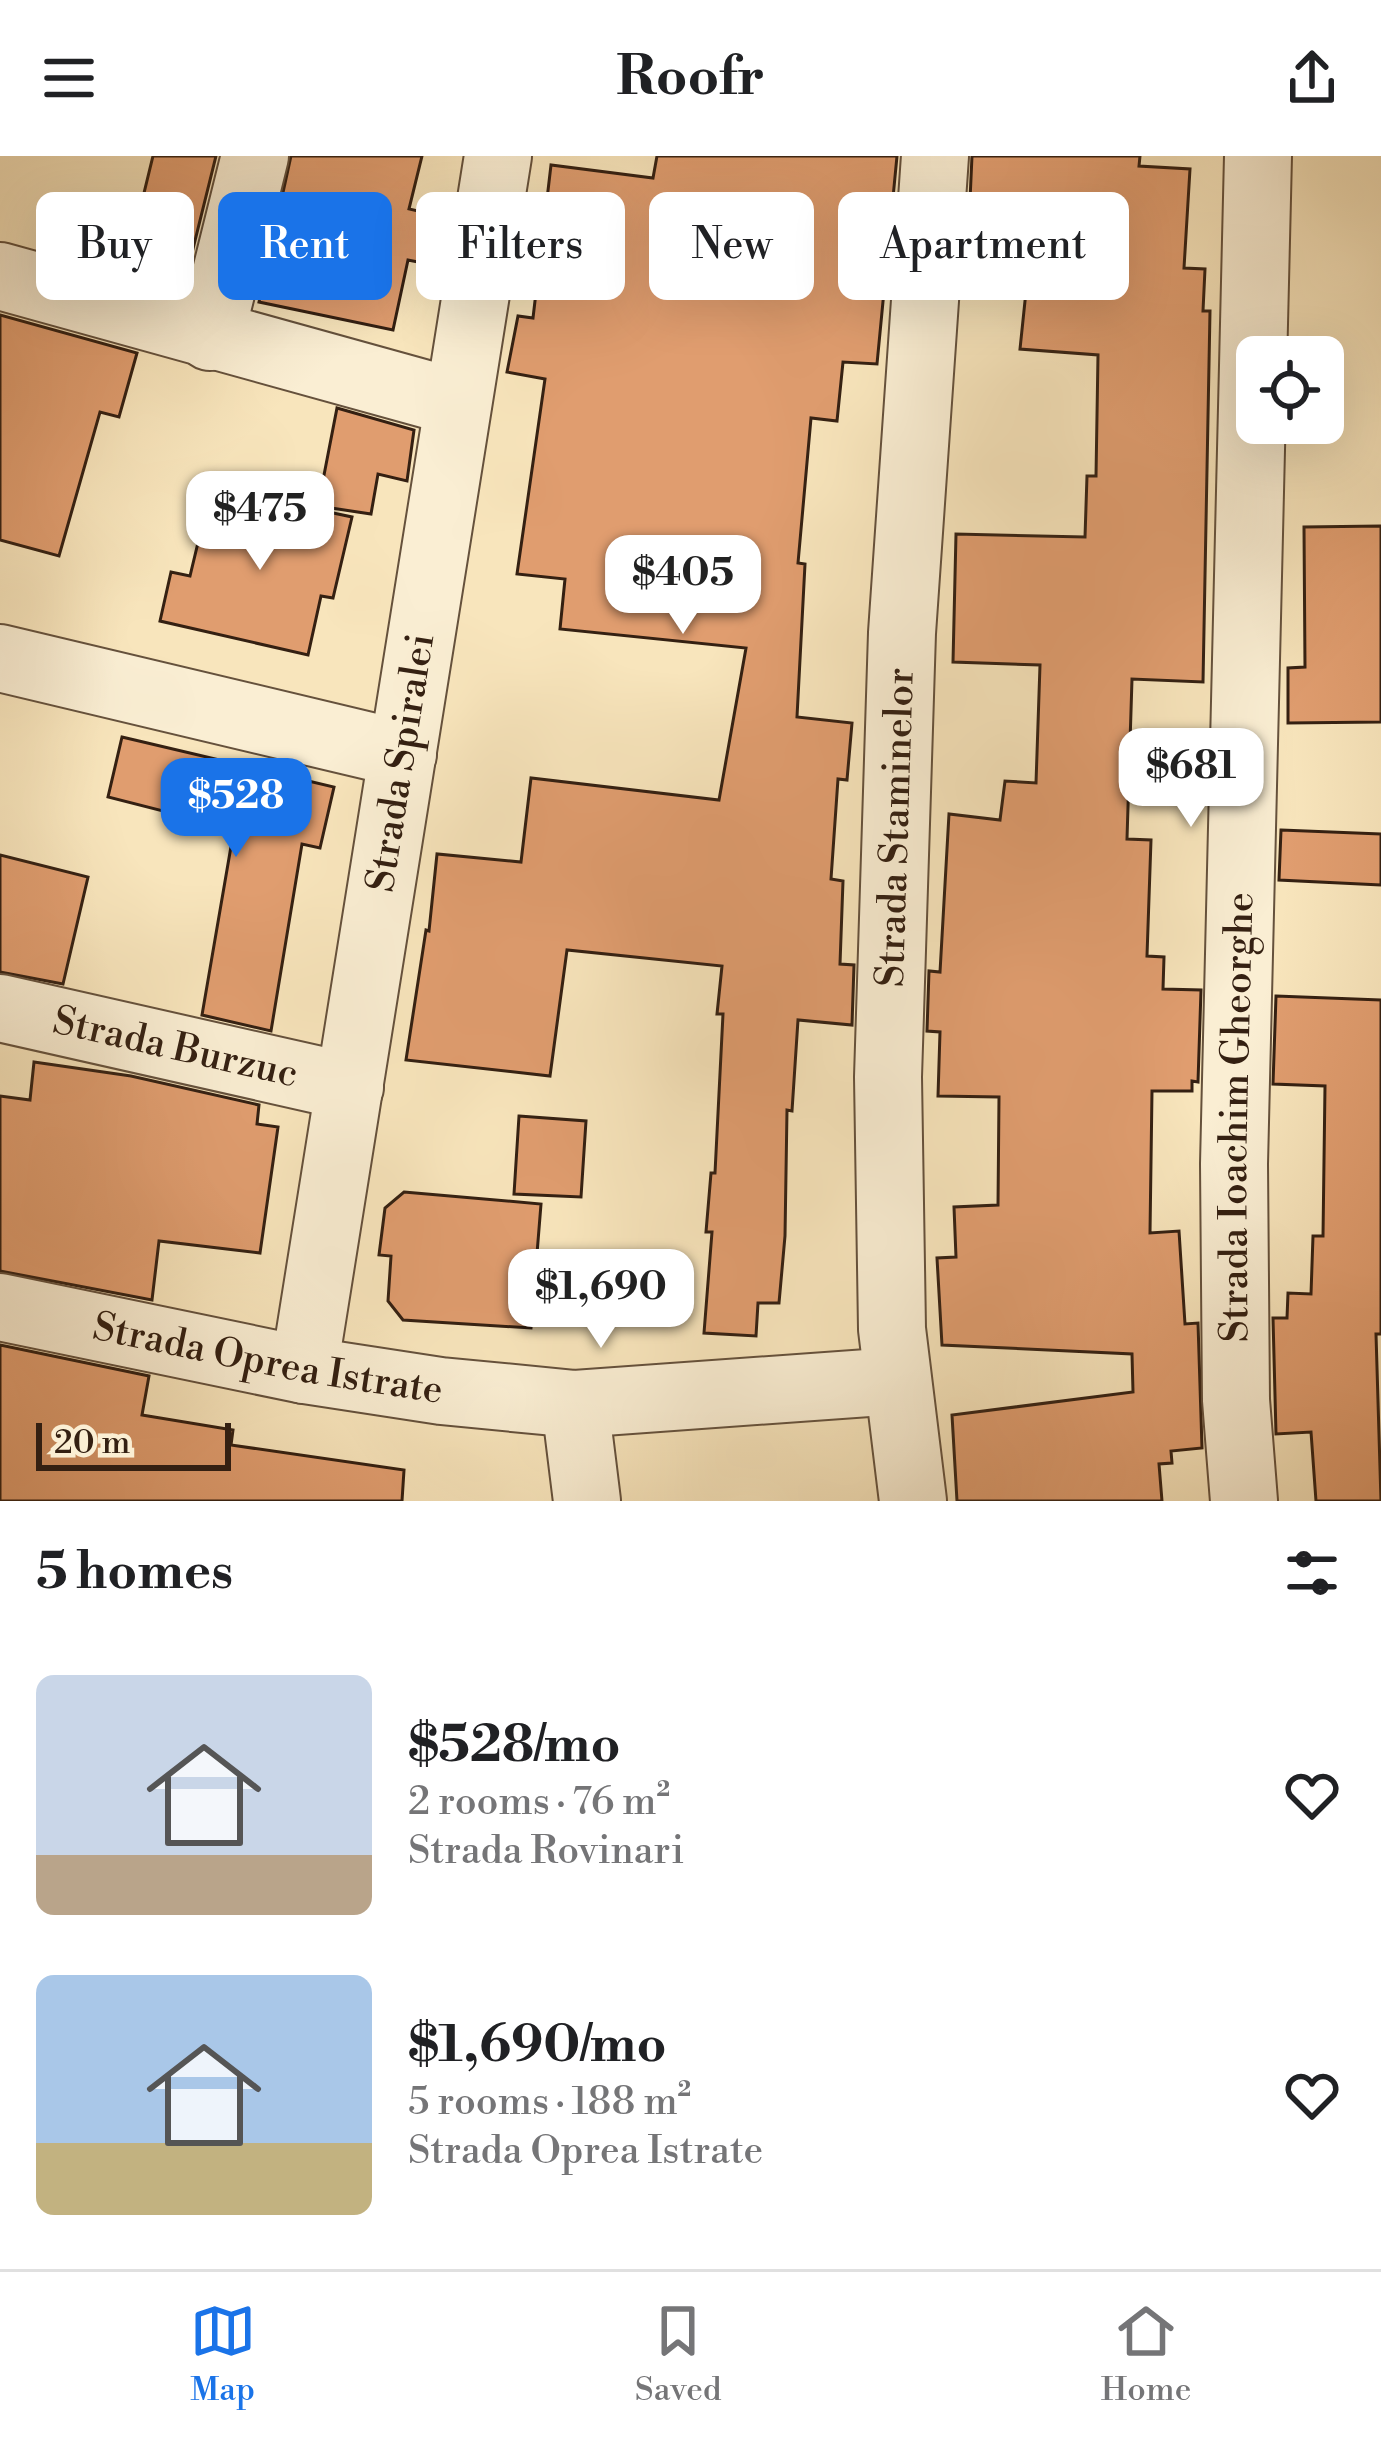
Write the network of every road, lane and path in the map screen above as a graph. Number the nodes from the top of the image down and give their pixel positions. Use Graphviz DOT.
graph roads {
  1 [pos="255,156"];
  2 [pos="497,156"];
  3 [pos="935,156"];
  4 [pos="1258,156"];
  5 [pos="0,276"];
  6 [pos="210,337"];
  7 [pos="458,403"];
  8 [pos="0,658"];
  9 [pos="403,754"];
  10 [pos="0,1008"];
  11 [pos="350,1088"];
  12 [pos="0,1306"];
  13 [pos="304,1370"];
  14 [pos="896,1382"];
  15 [pos="575,1404"];
  16 [pos="587,1501"];
  17 [pos="913,1501"];
  18 [pos="1244,1501"];
  1 -- 6 [label="street"];
  2 -- 7 [label="street, Strada Spiralei"];
  3 -- 14 [label="street, Strada Staminelor"];
  4 -- 18 [label="street, Strada Ioachim Gheorghe"];
  5 -- 6 [label="street"];
  6 -- 7 [label="street"];
  7 -- 9 [label="street, Strada Spiralei"];
  8 -- 9 [label="street"];
  9 -- 11 [label="street, Strada Spiralei"];
  10 -- 11 [label="street, Strada Burzuc"];
  11 -- 13 [label="street, Strada Spiralei"];
  12 -- 13 [label="street, Strada Oprea Istrate"];
  13 -- 15 [label="street, Strada Oprea Istrate"];
  14 -- 15 [label="street, Strada Oprea Istrate"];
  14 -- 17 [label="street, Strada Staminelor"];
  15 -- 16 [label="street"];
}
